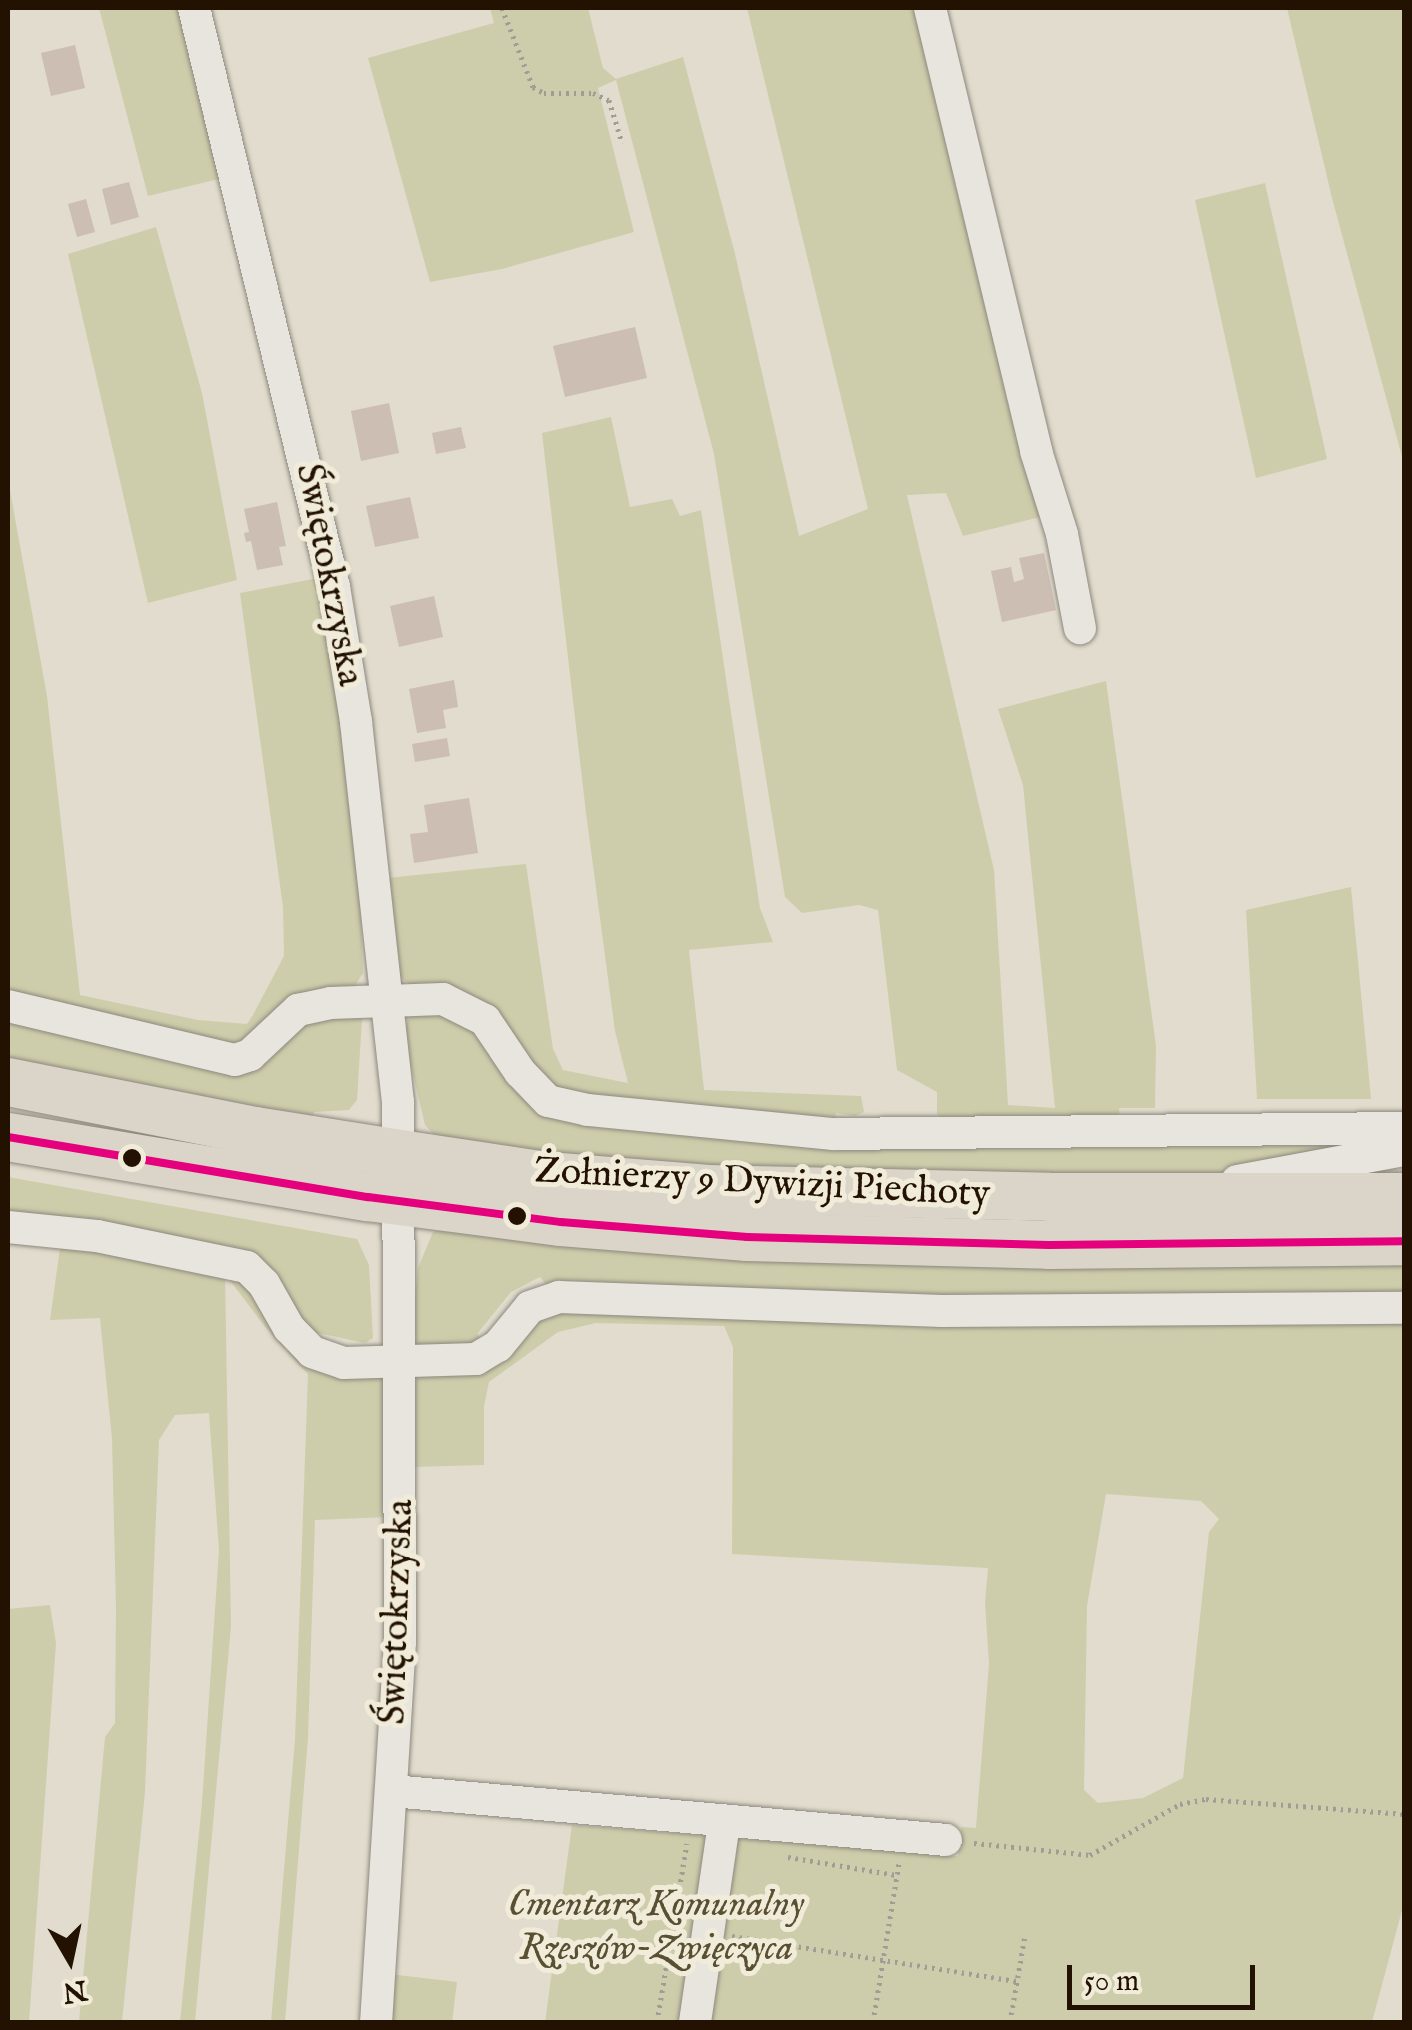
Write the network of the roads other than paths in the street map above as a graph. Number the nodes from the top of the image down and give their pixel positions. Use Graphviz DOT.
graph roads {
  1 [pos="194,8"];
  2 [pos="930,8"];
  3 [pos="1080,628"];
  4 [pos="387,1000"];
  5 [pos="8,1006"];
  6 [pos="8,1082"];
  7 [pos="1404,1128"];
  8 [pos="8,1137"];
  9 [pos="1404,1150"];
  10 [pos="400,1154"];
  11 [pos="1404,1197"];
  12 [pos="1049,1198"];
  13 [pos="1127,1198"];
  14 [pos="402,1202"];
  15 [pos="8,1227"];
  16 [pos="1404,1241"];
  17 [pos="1049,1245"];
  18 [pos="1404,1308"];
  19 [pos="400,1364"];
  20 [pos="392,1791"];
  21 [pos="724,1822"];
  22 [pos="946,1840"];
  23 [pos="376,2022"];
  24 [pos="695,2022"];
  1 -- 4 [label="street, Świętokrzyska"];
  2 -- 3 [label="street"];
  4 -- 5 [label="street"];
  4 -- 7 [label="street"];
  4 -- 10 [label="street, Świętokrzyska"];
  6 -- 10 [label="highway, Żołnierzy 9 Dywizji Piechoty"];
  8 -- 14 [label="highway, Żołnierzy 9 Dywizji Piechoty"];
  9 -- 13 [label="street"];
  10 -- 12 [label="highway, Żołnierzy 9 Dywizji Piechoty"];
  10 -- 14 [label="street, Świętokrzyska"];
  11 -- 13 [label="highway, Żołnierzy 9 Dywizji Piechoty"];
  12 -- 13 [label="highway, Żołnierzy 9 Dywizji Piechoty"];
  12 -- 17 [label="street"];
  14 -- 17 [label="highway, Żołnierzy 9 Dywizji Piechoty"];
  14 -- 19 [label="street, Świętokrzyska"];
  15 -- 19 [label="street"];
  16 -- 17 [label="highway, Żołnierzy 9 Dywizji Piechoty"];
  18 -- 19 [label="street"];
  19 -- 20 [label="street, Świętokrzyska"];
  20 -- 21 [label="street"];
  20 -- 23 [label="street, Świętokrzyska"];
  21 -- 22 [label="street"];
  21 -- 24 [label="street"];
}
